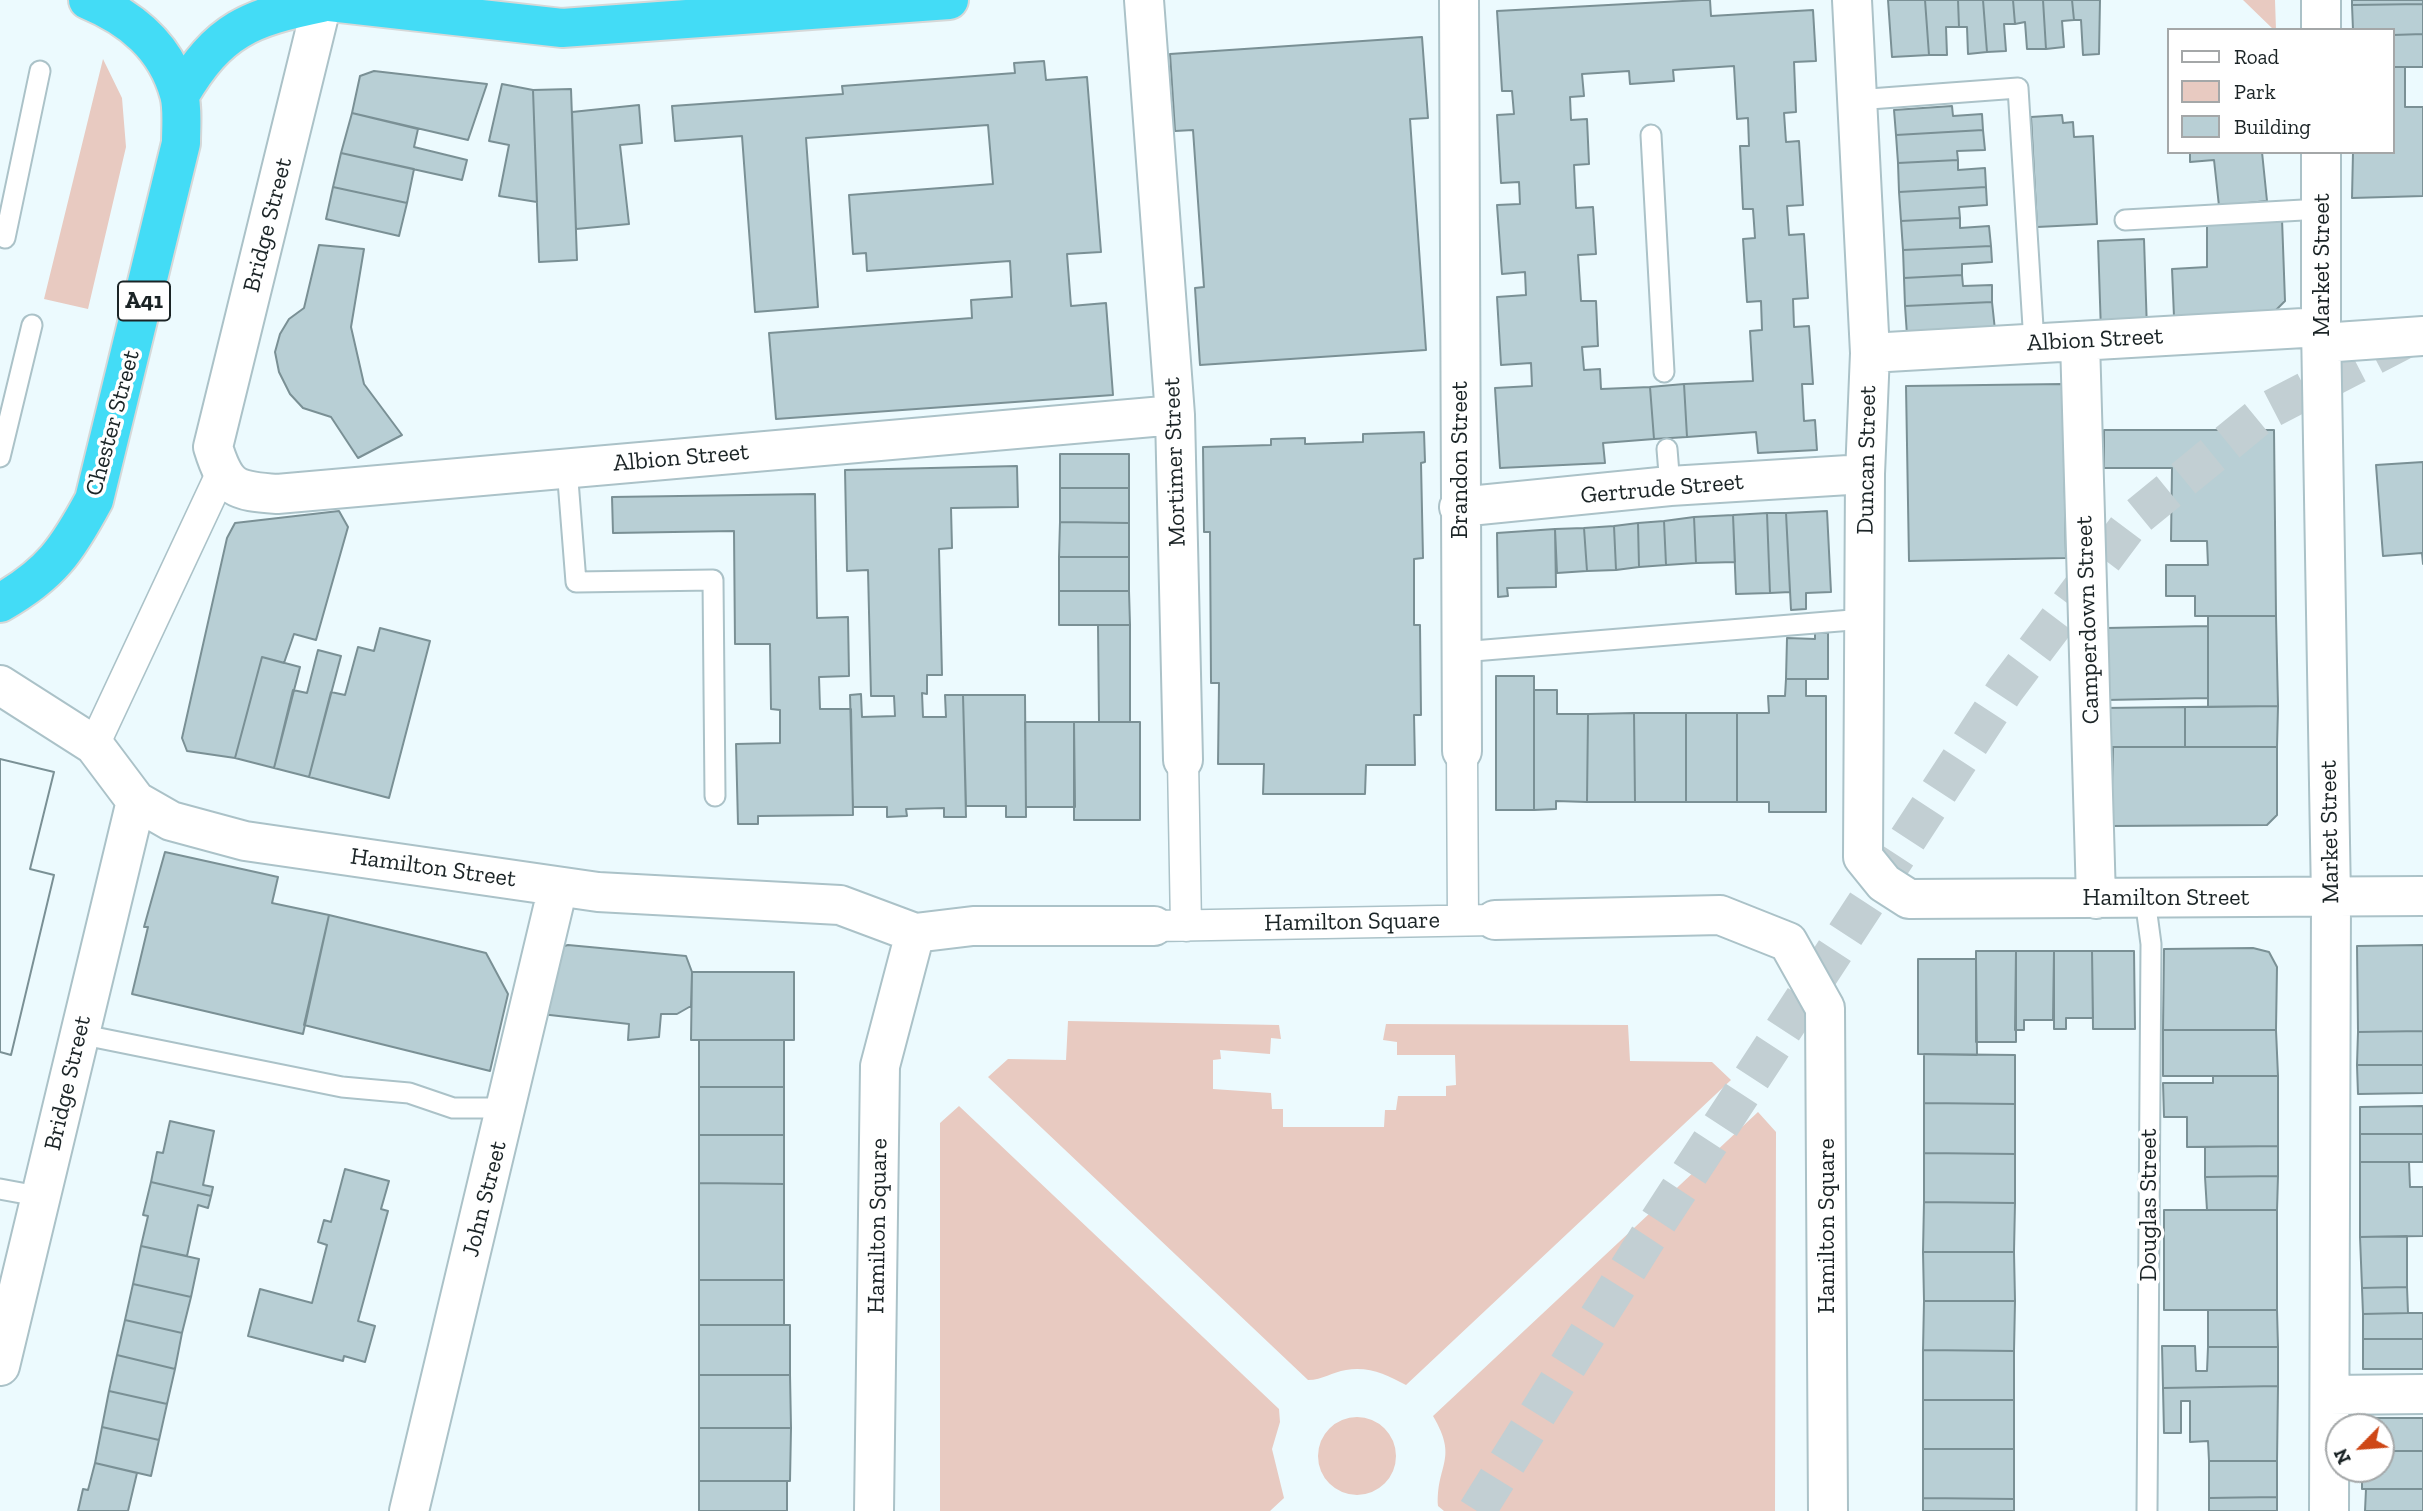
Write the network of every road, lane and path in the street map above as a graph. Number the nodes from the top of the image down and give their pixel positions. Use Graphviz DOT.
graph roads {
  1 [pos="88,0"];
  2 [pos="949,0"];
  3 [pos="1144,0"];
  4 [pos="1460,0"];
  5 [pos="1852,0"];
  6 [pos="2321,0"];
  7 [pos="317,1"];
  8 [pos="883,2"];
  9 [pos="2321,28"];
  10 [pos="40,72"];
  11 [pos="180,95"];
  12 [pos="1856,100"];
  13 [pos="1651,135"];
  14 [pos="2321,154"];
  15 [pos="10,168"];
  16 [pos="2321,209"];
  17 [pos="2125,220"];
  18 [pos="5,238"];
  19 [pos="32,325"];
  20 [pos="2322,335"];
  21 [pos="2423,336"];
  22 [pos="2080,341"];
  23 [pos="2034,343"];
  24 [pos="1870,353"];
  25 [pos="1664,372"];
  26 [pos="1175,415"];
  27 [pos="1667,449"];
  28 [pos="0,457"];
  29 [pos="217,461"];
  30 [pos="568,468"];
  31 [pos="1865,474"];
  32 [pos="1670,486"];
  33 [pos="1459,507"];
  34 [pos="0,603"];
  35 [pos="1864,619"];
  36 [pos="1461,652"];
  37 [pos="0,685"];
  38 [pos="94,745"];
  39 [pos="1462,751"];
  40 [pos="1183,760"];
  41 [pos="715,796"];
  42 [pos="136,801"];
  43 [pos="558,887"];
  44 [pos="2423,896"];
  45 [pos="2331,898"];
  46 [pos="1909,899"];
  47 [pos="2096,899"];
  48 [pos="2145,899"];
  49 [pos="1479,920"];
  50 [pos="1170,926"];
  51 [pos="915,933"];
  52 [pos="79,1034"];
  53 [pos="507,1108"];
  54 [pos="0,1189"];
  55 [pos="43,1197"];
  56 [pos="0,1366"];
  57 [pos="2423,1394"];
  58 [pos="2330,1395"];
  59 [pos="409,1511"];
  60 [pos="874,1511"];
  61 [pos="1828,1511"];
  62 [pos="2147,1511"];
  63 [pos="2329,1511"];
  1 -- 11 [label="highway, Chester Street / A41"];
  2 -- 8 [label="highway"];
  3 -- 26 [label="street, Mortimer Street"];
  4 -- 33 [label="street, Brandon Street"];
  5 -- 12 [label="street, Duncan Street"];
  6 -- 9 [label="street"];
  7 -- 8 [label="highway"];
  7 -- 11 [label="highway"];
  7 -- 29 [label="street, Bridge Street"];
  10 -- 15 [label="lane"];
  11 -- 34 [label="highway, Chester Street / A41"];
  12 -- 23 [label="lane"];
  12 -- 24 [label="street, Duncan Street"];
  13 -- 25 [label="lane"];
  14 -- 16 [label="street, Market Street"];
  15 -- 18 [label="lane"];
  16 -- 17 [label="lane"];
  16 -- 20 [label="street, Market Street"];
  19 -- 28 [label="lane"];
  20 -- 21 [label="street, Albion Street"];
  20 -- 22 [label="street, Albion Street"];
  20 -- 45 [label="street, Market Street"];
  22 -- 23 [label="street, Albion Street"];
  22 -- 47 [label="street, Camperdown Street"];
  23 -- 24 [label="street, Albion Street"];
  24 -- 31 [label="street, Duncan Street"];
  26 -- 30 [label="street, Albion Street"];
  26 -- 40 [label="street, Mortimer Street"];
  27 -- 32 [label="lane"];
  29 -- 30 [label="street, Albion Street"];
  29 -- 38 [label="street"];
  30 -- 41 [label="lane"];
  31 -- 32 [label="street, Gertrude Street"];
  31 -- 35 [label="street, Duncan Street"];
  32 -- 33 [label="street, Gertrude Street"];
  33 -- 36 [label="street, Brandon Street"];
  35 -- 36 [label="lane"];
  35 -- 46 [label="street, Duncan Street"];
  36 -- 39 [label="street, Brandon Street"];
  37 -- 38 [label="street, Hamilton Street"];
  38 -- 42 [label="street, Hamilton Street"];
  39 -- 49 [label="street, Brandon Street"];
  40 -- 50 [label="street, Mortimer Street"];
  42 -- 43 [label="street, Hamilton Street"];
  42 -- 52 [label="street, Bridge Street"];
  43 -- 51 [label="street, Hamilton Street"];
  43 -- 53 [label="street, John Street"];
  44 -- 45 [label="street, Hamilton Street"];
  45 -- 48 [label="street, Hamilton Street"];
  45 -- 58 [label="street, Market Street"];
  46 -- 47 [label="street, Hamilton Street"];
  47 -- 48 [label="street, Hamilton Street"];
  48 -- 62 [label="lane, Douglas Street"];
  49 -- 50 [label="street, Hamilton Square"];
  49 -- 61 [label="street, Hamilton Square"];
  50 -- 51 [label="street, Hamilton Square"];
  51 -- 60 [label="street, Hamilton Square"];
  52 -- 53 [label="lane"];
  52 -- 55 [label="street, Bridge Street"];
  53 -- 59 [label="street, John Street"];
  54 -- 55 [label="lane"];
  55 -- 56 [label="street, Bridge Street"];
  57 -- 58 [label="street"];
  58 -- 63 [label="street, Market Street"];
}
